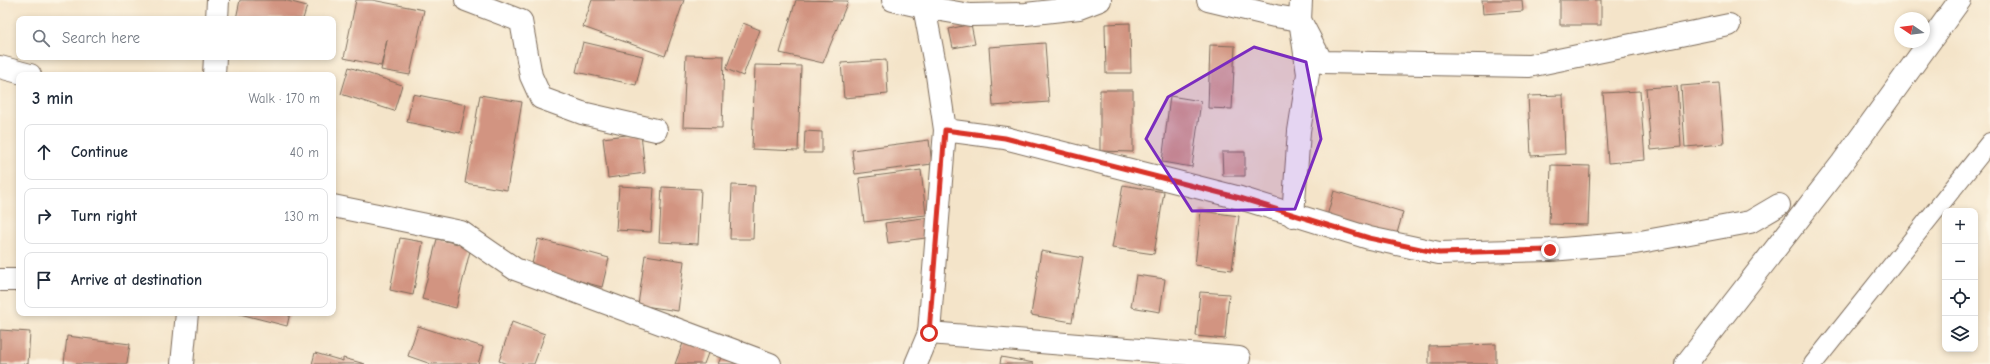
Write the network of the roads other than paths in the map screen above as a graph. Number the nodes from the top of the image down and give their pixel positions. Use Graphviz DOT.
graph roads {
  1 [pos="218,0"];
  2 [pos="466,0"];
  3 [pos="892,0"];
  4 [pos="1100,0"];
  5 [pos="1208,0"];
  6 [pos="1960,0"];
  7 [pos="924,3"];
  8 [pos="1301,10"];
  9 [pos="217,16"];
  10 [pos="1729,25"];
  11 [pos="215,60"];
  12 [pos="0,67"];
  13 [pos="19,72"];
  14 [pos="214,72"];
  15 [pos="656,130"];
  16 [pos="945,130"];
  17 [pos="1990,142"];
  18 [pos="1780,205"];
  19 [pos="336,207"];
  20 [pos="1293,216"];
  21 [pos="0,280"];
  22 [pos="16,280"];
  23 [pos="187,316"];
  24 [pos="929,333"];
  25 [pos="1239,358"];
  26 [pos="182,364"];
  27 [pos="770,364"];
  28 [pos="916,364"];
  29 [pos="1686,364"];
  30 [pos="1814,364"];
  1 -- 9 [label="street"];
  2 -- 15 [label="street"];
  3 -- 7 [label="street"];
  4 -- 7 [label="street"];
  5 -- 8 [label="street"];
  6 -- 29 [label="street"];
  7 -- 16 [label="street"];
  8 -- 10 [label="street"];
  8 -- 20 [label="street"];
  11 -- 14 [label="street"];
  12 -- 13 [label="street"];
  16 -- 20 [label="street"];
  16 -- 24 [label="street"];
  17 -- 30 [label="lane"];
  18 -- 20 [label="street"];
  19 -- 27 [label="street"];
  21 -- 22 [label="street"];
  23 -- 26 [label="street"];
  24 -- 25 [label="street"];
  24 -- 28 [label="street"];
}
